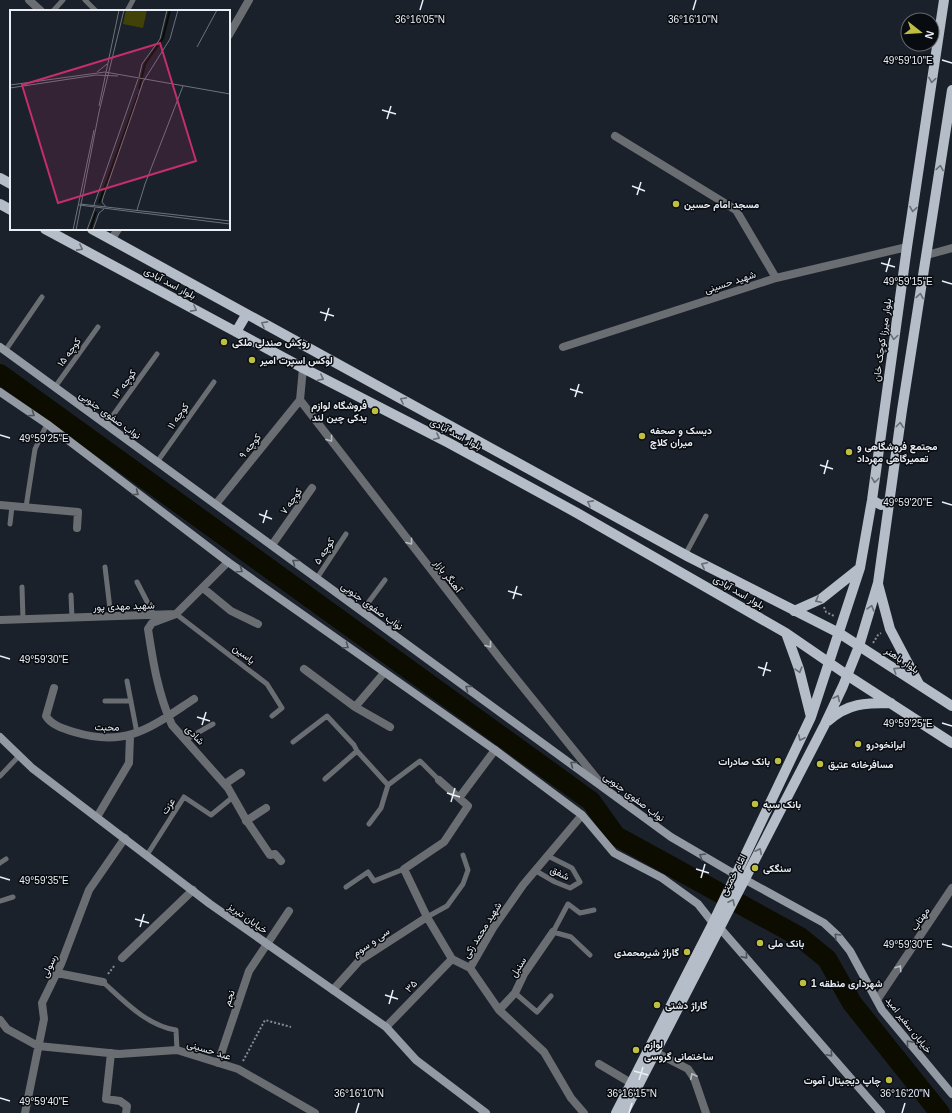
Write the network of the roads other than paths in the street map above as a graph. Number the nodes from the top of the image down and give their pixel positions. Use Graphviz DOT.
graph roads {
  1 [pos="29,0"];
  2 [pos="63,0"];
  3 [pos="85,0"];
  4 [pos="94,0"];
  5 [pos="133,0"];
  6 [pos="249,0"];
  7 [pos="944,0"];
  8 [pos="90,5"];
  9 [pos="41,10"];
  10 [pos="54,10"];
  11 [pos="95,10"];
  12 [pos="128,10"];
  13 [pos="230,33"];
  14 [pos="952,90"];
  15 [pos="614,136"];
  16 [pos="0,178"];
  17 [pos="10,183"];
  18 [pos="0,204"];
  19 [pos="10,209"];
  20 [pos="47,230"];
  21 [pos="94,230"];
  22 [pos="117,230"];
  23 [pos="111,240"];
  24 [pos="907,247"];
  25 [pos="952,248"];
  26 [pos="927,255"];
  27 [pos="776,278"];
  28 [pos="42,297"];
  29 [pos="246,315"];
  30 [pos="98,327"];
  31 [pos="236,332"];
  32 [pos="563,347"];
  33 [pos="2,349"];
  34 [pos="157,354"];
  35 [pos="303,368"];
  36 [pos="214,382"];
  37 [pos="55,387"];
  38 [pos="0,392"];
  39 [pos="300,400"];
  40 [pos="47,424"];
  41 [pos="106,424"];
  42 [pos="157,462"];
  43 [pos="312,488"];
  44 [pos="872,500"];
  45 [pos="890,500"];
  46 [pos="216,504"];
  47 [pos="0,505"];
  48 [pos="12,506"];
  49 [pos="26,507"];
  50 [pos="706,516"];
  51 [pos="10,524"];
  52 [pos="77,528"];
  53 [pos="346,534"];
  54 [pos="272,545"];
  55 [pos="685,555"];
  56 [pos="228,562"];
  57 [pos="105,567"];
  58 [pos="860,568"];
  59 [pos="317,578"];
  60 [pos="385,580"];
  61 [pos="137,582"];
  62 [pos="878,583"];
  63 [pos="22,587"];
  64 [pos="203,588"];
  65 [pos="71,595"];
  66 [pos="362,611"];
  67 [pos="794,611"];
  68 [pos="176,614"];
  69 [pos="154,615"];
  70 [pos="111,617"];
  71 [pos="72,618"];
  72 [pos="23,619"];
  73 [pos="0,620"];
  74 [pos="397,621"];
  75 [pos="258,624"];
  76 [pos="389,630"];
  77 [pos="786,633"];
  78 [pos="839,633"];
  79 [pos="859,646"];
  80 [pos="829,662"];
  81 [pos="304,668"];
  82 [pos="384,673"];
  83 [pos="847,674"];
  84 [pos="127,681"];
  85 [pos="919,686"];
  86 [pos="54,688"];
  87 [pos="194,699"];
  88 [pos="105,701"];
  89 [pos="131,701"];
  90 [pos="891,703"];
  91 [pos="952,706"];
  92 [pos="355,707"];
  93 [pos="168,716"];
  94 [pos="272,716"];
  95 [pos="811,717"];
  96 [pos="213,724"];
  97 [pos="825,724"];
  98 [pos="390,727"];
  99 [pos="133,735"];
  100 [pos="0,736"];
  101 [pos="186,740"];
  102 [pos="293,742"];
  103 [pos="952,743"];
  104 [pos="495,750"];
  105 [pos="357,751"];
  106 [pos="20,756"];
  107 [pos="241,773"];
  108 [pos="0,776"];
  109 [pos="325,779"];
  110 [pos="439,780"];
  111 [pos="224,784"];
  112 [pos="388,785"];
  113 [pos="603,786"];
  114 [pos="233,797"];
  115 [pos="459,798"];
  116 [pos="266,808"];
  117 [pos="582,815"];
  118 [pos="97,817"];
  119 [pos="246,820"];
  120 [pos="369,824"];
  121 [pos="124,838"];
  122 [pos="147,855"];
  123 [pos="463,855"];
  124 [pos="548,856"];
  125 [pos="6,859"];
  126 [pos="281,861"];
  127 [pos="0,863"];
  128 [pos="404,870"];
  129 [pos="536,871"];
  130 [pos="738,880"];
  131 [pos="346,887"];
  132 [pos="952,888"];
  133 [pos="192,890"];
  134 [pos="13,897"];
  135 [pos="0,901"];
  136 [pos="594,910"];
  137 [pos="289,911"];
  138 [pos="427,917"];
  139 [pos="718,921"];
  140 [pos="553,932"];
  141 [pos="266,943"];
  142 [pos="590,955"];
  143 [pos="122,958"];
  144 [pos="452,959"];
  145 [pos="470,968"];
  146 [pos="57,973"];
  147 [pos="103,982"];
  148 [pos="333,990"];
  149 [pos="515,993"];
  150 [pos="551,996"];
  151 [pos="877,1000"];
  152 [pos="499,1010"];
  153 [pos="0,1020"];
  154 [pos="386,1027"];
  155 [pos="38,1046"];
  156 [pos="177,1050"];
  157 [pos="652,1051"];
  158 [pos="110,1053"];
  159 [pos="218,1063"];
  160 [pos="599,1064"];
  161 [pos="631,1083"];
  162 [pos="952,1094"];
  163 [pos="25,1113"];
  164 [pos="126,1113"];
  165 [pos="315,1113"];
  166 [pos="486,1113"];
  167 [pos="584,1113"];
  168 [pos="616,1113"];
  169 [pos="624,1113"];
  170 [pos="706,1113"];
  171 [pos="881,1113"];
  1 -- 9 [label="street"];
  2 -- 10 [label="lane"];
  3 -- 8 [label="lane"];
  4 -- 8 [label="lane"];
  5 -- 12 [label="lane"];
  6 -- 13 [label="street"];
  7 -- 24 [label="main road, بلوار میرزا کوچک خان, one-way"];
  8 -- 11 [label="lane"];
  26 -- 14 [label="main road, one-way"];
  15 -- 27 [label="street"];
  16 -- 17 [label="main road"];
  18 -- 19 [label="main road"];
  20 -- 31 [label="main road, بلوار اسد آبادی, one-way"];
  21 -- 23 [label="main road, بلوار اسد آبادی"];
  22 -- 23 [label="street"];
  23 -- 29 [label="main road, بلوار اسد آبادی"];
  24 -- 27 [label="street, شهید حسینی"];
  24 -- 44 [label="main road, بلوار میرزا کوچک خان, one-way"];
  25 -- 26 [label="street"];
  45 -- 26 [label="main road, one-way"];
  27 -- 32 [label="street, شهید حسینی"];
  28 -- 33 [label="lane"];
  29 -- 31 [label="main road"];
  55 -- 29 [label="main road, بلوار اسد آبادی, one-way"];
  30 -- 37 [label="lane, کوچه ۱۵"];
  31 -- 35 [label="main road, بلوار اسد آبادی"];
  33 -- 37 [label="main road, نواب صفوی جنوبی"];
  34 -- 41 [label="lane, کوچه ۱۳"];
  35 -- 39 [label="street"];
  35 -- 77 [label="main road, بلوار اسد آبادی, one-way"];
  36 -- 42 [label="lane, کوچه ۱۱"];
  37 -- 41 [label="main road, نواب صفوی جنوبی"];
  38 -- 40 [label="main road, one-way"];
  39 -- 46 [label="street, کوچه ۹"];
  39 -- 113 [label="street, آهنگر بازار, one-way"];
  40 -- 49 [label="lane"];
  40 -- 56 [label="main road, one-way"];
  41 -- 42 [label="main road, نواب صفوی جنوبی"];
  42 -- 46 [label="main road, نواب صفوی جنوبی"];
  43 -- 54 [label="street, کوچه ۷"];
  44 -- 45 [label="main road"];
  44 -- 58 [label="main road, بلوار میرزا کوچک خان"];
  45 -- 62 [label="main road"];
  46 -- 54 [label="main road, نواب صفوی جنوبی"];
  47 -- 48 [label="street"];
  48 -- 49 [label="street"];
  48 -- 51 [label="lane"];
  49 -- 52 [label="street"];
  50 -- 55 [label="lane"];
  53 -- 59 [label="lane, کوچه ۵"];
  59 -- 54 [label="main road, نواب صفوی جنوبی, one-way"];
  67 -- 55 [label="main road, بلوار اسد آبادی, one-way"];
  56 -- 64 [label="street"];
  56 -- 82 [label="main road, one-way"];
  57 -- 70 [label="lane"];
  58 -- 67 [label="main road, one-way"];
  58 -- 78 [label="main road, بلوار میرزا کوچک خان"];
  59 -- 66 [label="main road, نواب صفوی جنوبی"];
  60 -- 66 [label="lane"];
  61 -- 69 [label="lane"];
  79 -- 62 [label="main road, one-way"];
  62 -- 85 [label="main road"];
  63 -- 72 [label="lane"];
  64 -- 68 [label="street"];
  64 -- 75 [label="street"];
  65 -- 71 [label="lane"];
  66 -- 76 [label="main road, نواب صفوی جنوبی"];
  67 -- 78 [label="main road, بلوار اسد آبادی"];
  68 -- 69 [label="street, شهید مهدی پور"];
  68 -- 93 [label="street, شادی"];
  68 -- 94 [label="lane, یاسین"];
  69 -- 70 [label="street, شهید مهدی پور"];
  70 -- 71 [label="street, شهید مهدی پور"];
  71 -- 72 [label="street, شهید مهدی پور"];
  72 -- 73 [label="street, شهید مهدی پور"];
  74 -- 76 [label="lane"];
  113 -- 76 [label="main road, نواب صفوی جنوبی, one-way"];
  77 -- 80 [label="main road, بلوار اسد آبادی"];
  77 -- 95 [label="main road, one-way"];
  78 -- 79 [label="main road, بلوار باهنر"];
  78 -- 80 [label="main road, بلوار میرزا کوچک خان"];
  79 -- 83 [label="main road, امام خمینی"];
  85 -- 79 [label="main road, بلوار باهنر, one-way"];
  80 -- 83 [label="main road, بلوار اسد آبادی"];
  80 -- 95 [label="main road, امام خمینی"];
  81 -- 92 [label="street"];
  82 -- 92 [label="street"];
  82 -- 104 [label="main road"];
  83 -- 90 [label="main road"];
  97 -- 83 [label="main road, امام خمینی, one-way"];
  84 -- 89 [label="lane"];
  85 -- 91 [label="main road, بلوار باهنر"];
  86 -- 99 [label="street, محبت"];
  87 -- 93 [label="street, محبت"];
  88 -- 89 [label="lane"];
  89 -- 99 [label="lane"];
  90 -- 97 [label="main road"];
  90 -- 103 [label="main road"];
  92 -- 98 [label="street"];
  93 -- 99 [label="street, محبت"];
  93 -- 101 [label="street, شادی"];
  95 -- 130 [label="main road, امام خمینی, one-way"];
  96 -- 101 [label="lane"];
  130 -- 97 [label="main road, امام خمینی, one-way"];
  99 -- 118 [label="street"];
  100 -- 106 [label="main road, خیابان تبریز"];
  101 -- 111 [label="street, شادی"];
  102 -- 105 [label="lane"];
  104 -- 115 [label="street"];
  104 -- 117 [label="main road"];
  105 -- 109 [label="lane"];
  105 -- 112 [label="lane"];
  106 -- 108 [label="lane"];
  106 -- 118 [label="main road, خیابان تبریز"];
  107 -- 111 [label="street"];
  110 -- 112 [label="lane"];
  110 -- 115 [label="street"];
  111 -- 114 [label="street, شادی"];
  112 -- 120 [label="lane"];
  130 -- 113 [label="main road, نواب صفوی جنوبی, one-way"];
  114 -- 119 [label="street, شادی"];
  114 -- 122 [label="lane, عزت"];
  115 -- 128 [label="street"];
  116 -- 119 [label="street"];
  117 -- 124 [label="street, شهید محمد زکی"];
  117 -- 139 [label="main road"];
  118 -- 121 [label="main road, خیابان تبریز"];
  119 -- 126 [label="street, شادی"];
  121 -- 122 [label="main road, خیابان تبریز"];
  121 -- 146 [label="street, رسولی"];
  122 -- 133 [label="main road, خیابان تبریز"];
  123 -- 138 [label="lane"];
  124 -- 129 [label="street, شهید محمد زکی"];
  124 -- 129 [label="lane, شفق"];
  125 -- 127 [label="lane"];
  128 -- 131 [label="lane"];
  128 -- 138 [label="street"];
  129 -- 145 [label="street, شهید محمد زکی"];
  130 -- 139 [label="main road, امام خمینی"];
  151 -- 130 [label="main road, خیابان سفیر امید, one-way"];
  151 -- 132 [label="street, مهتاب, one-way"];
  133 -- 141 [label="main road, خیابان تبریز"];
  133 -- 143 [label="street"];
  134 -- 135 [label="lane"];
  136 -- 140 [label="lane"];
  137 -- 141 [label="street, نجم"];
  138 -- 144 [label="street"];
  138 -- 148 [label="street, سی و سوم"];
  139 -- 157 [label="main road, امام خمینی"];
  139 -- 171 [label="main road, one-way"];
  140 -- 142 [label="lane"];
  140 -- 149 [label="street, سنبل"];
  141 -- 148 [label="main road, خیابان تبریز"];
  141 -- 159 [label="street, نجم"];
  144 -- 145 [label="street"];
  144 -- 154 [label="street, ۳۵"];
  145 -- 152 [label="street, شهید محمد زکی"];
  146 -- 147 [label="street"];
  146 -- 155 [label="street, رسولی"];
  147 -- 156 [label="lane"];
  148 -- 154 [label="main road, خیابان تبریز"];
  149 -- 150 [label="lane"];
  149 -- 152 [label="street, سنبل"];
  162 -- 151 [label="main road, خیابان سفیر امید, one-way"];
  152 -- 167 [label="street, شهید محمد زکی"];
  153 -- 155 [label="street"];
  154 -- 166 [label="main road, خیابان تبریز"];
  155 -- 158 [label="street, عبد حسینی"];
  155 -- 163 [label="street, رسولی"];
  156 -- 158 [label="street, عبد حسینی"];
  156 -- 159 [label="street, عبد حسینی"];
  157 -- 161 [label="main road, امام خمینی"];
  157 -- 169 [label="main road, امام خمینی"];
  170 -- 157 [label="street, one-way"];
  158 -- 164 [label="street"];
  159 -- 165 [label="street, عبد حسینی"];
  160 -- 161 [label="street"];
  161 -- 168 [label="main road, امام خمینی"];
}
